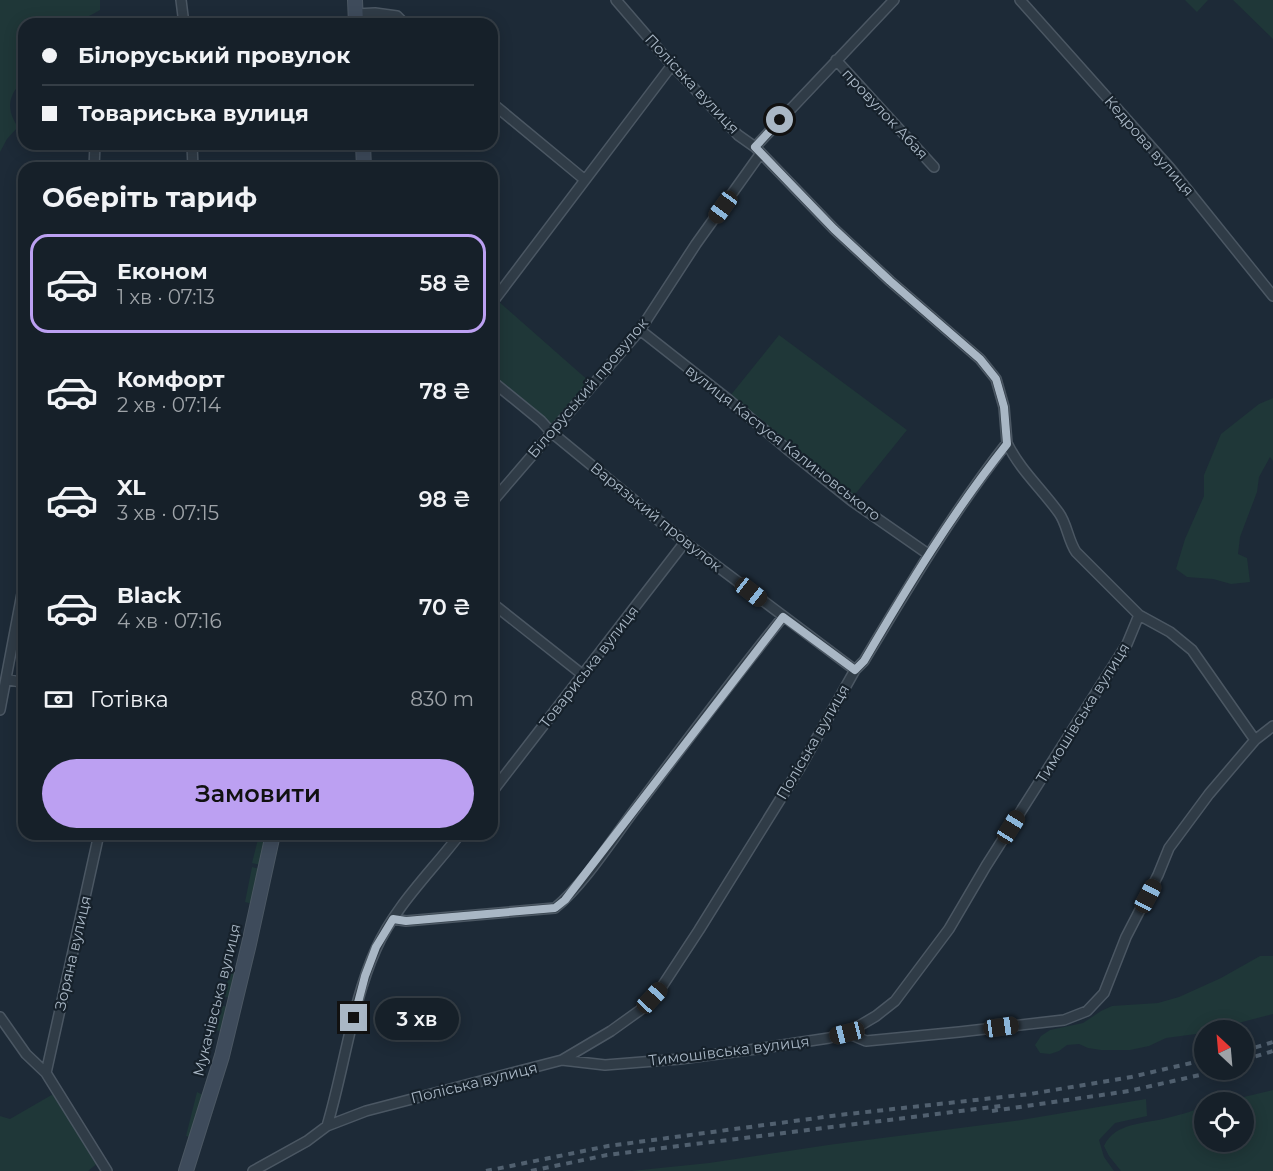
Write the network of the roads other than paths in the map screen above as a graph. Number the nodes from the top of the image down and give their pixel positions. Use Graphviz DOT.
graph roads {
  1 [pos="181,0"];
  2 [pos="616,0"];
  3 [pos="894,0"];
  4 [pos="1020,0"];
  5 [pos="355,13"];
  6 [pos="183,18"];
  7 [pos="399,18"];
  8 [pos="836,60"];
  9 [pos="672,65"];
  10 [pos="498,108"];
  11 [pos="758,150"];
  12 [pos="934,167"];
  13 [pos="585,180"];
  14 [pos="498,295"];
  15 [pos="1273,296"];
  16 [pos="640,330"];
  17 [pos="498,386"];
  18 [pos="551,432"];
  19 [pos="1007,444"];
  20 [pos="498,495"];
  21 [pos="685,542"];
  22 [pos="928,554"];
  23 [pos="498,608"];
  24 [pos="18,615"];
  25 [pos="1139,615"];
  26 [pos="783,617"];
  27 [pos="855,670"];
  28 [pos="583,675"];
  29 [pos="6,679"];
  30 [pos="18,682"];
  31 [pos="0,710"];
  32 [pos="1273,726"];
  33 [pos="1255,740"];
  34 [pos="498,784"];
  35 [pos="98,840"];
  36 [pos="272,840"];
  37 [pos="455,840"];
  38 [pos="393,919"];
  39 [pos="0,1017"];
  40 [pos="847,1033"];
  41 [pos="562,1060"];
  42 [pos="46,1073"];
  43 [pos="327,1126"];
  44 [pos="185,1168"];
  45 [pos="107,1171"];
  46 [pos="253,1171"];
  1 -- 6 [label="street"];
  2 -- 9 [label="street, Поліська вулиця"];
  3 -- 8 [label="street, Білоруський провулок"];
  4 -- 15 [label="street, Кедрова вулиця"];
  5 -- 7 [label="street"];
  8 -- 11 [label="street, Білоруський провулок"];
  8 -- 12 [label="street, провулок Абая"];
  9 -- 11 [label="street, Поліська вулиця"];
  9 -- 13 [label="street"];
  10 -- 13 [label="street"];
  11 -- 16 [label="street, Білоруський провулок"];
  11 -- 19 [label="street, Поліська вулиця"];
  13 -- 14 [label="street"];
  16 -- 18 [label="street, Білоруський провулок"];
  16 -- 22 [label="street, вулиця Кастуся Калиновського"];
  17 -- 18 [label="street, Варязький провулок"];
  18 -- 20 [label="street, Білоруський провулок"];
  18 -- 21 [label="street, Варязький провулок"];
  19 -- 22 [label="street, Поліська вулиця"];
  19 -- 25 [label="street"];
  21 -- 26 [label="street, Варязький провулок"];
  21 -- 28 [label="street, Товариська вулиця"];
  22 -- 27 [label="street, Поліська вулиця"];
  23 -- 28 [label="street"];
  24 -- 29 [label="street"];
  25 -- 33 [label="street"];
  25 -- 40 [label="street, Тимошівська вулиця"];
  26 -- 27 [label="street, Варязький провулок"];
  26 -- 38 [label="street"];
  27 -- 41 [label="street, Поліська вулиця"];
  28 -- 34 [label="street, Товариська вулиця"];
  29 -- 30 [label="street"];
  29 -- 31 [label="street"];
  32 -- 33 [label="street"];
  33 -- 40 [label="street"];
  35 -- 42 [label="street, Зоряна вулиця"];
  36 -- 44 [label="street, Мукачівська вулиця"];
  37 -- 38 [label="street"];
  38 -- 43 [label="street"];
  39 -- 42 [label="street"];
  40 -- 41 [label="street, Тимошівська вулиця"];
  41 -- 43 [label="street, Поліська вулиця"];
  42 -- 45 [label="street"];
  43 -- 46 [label="street, Поліська вулиця"];
}
